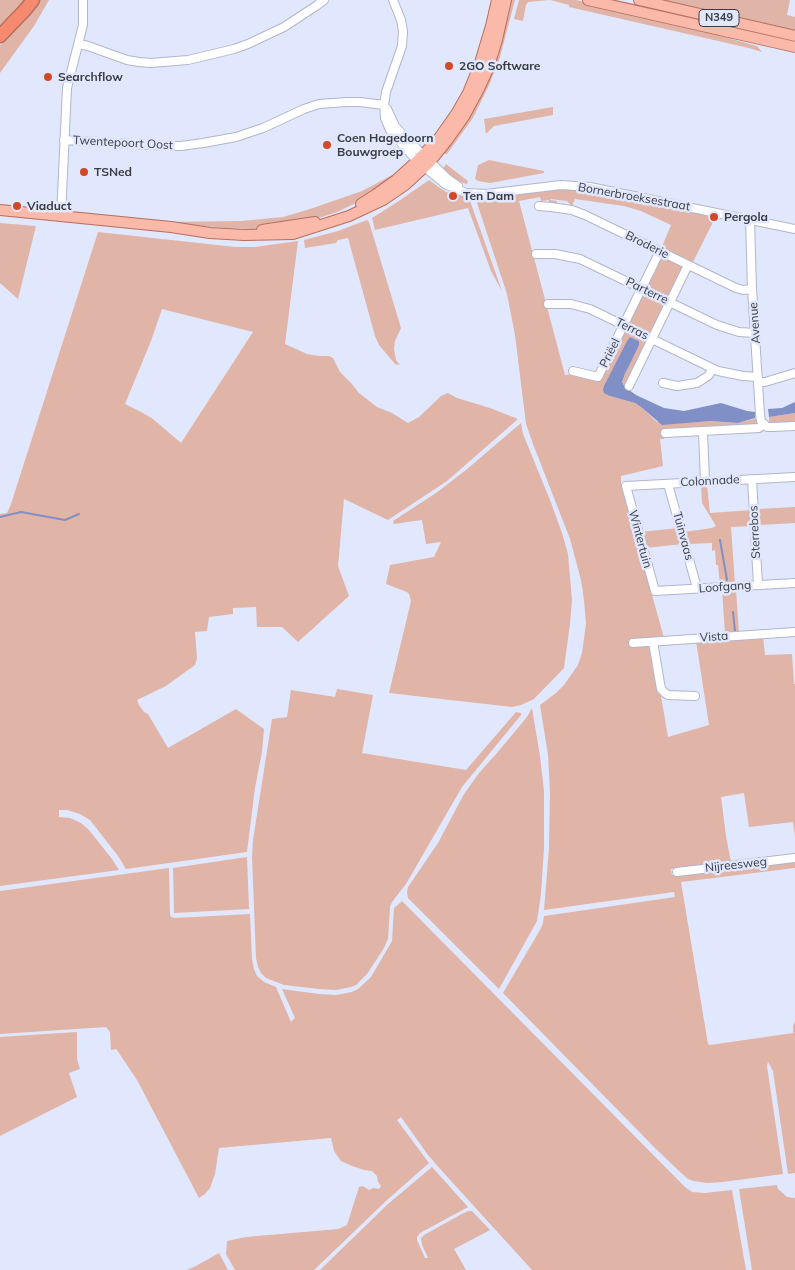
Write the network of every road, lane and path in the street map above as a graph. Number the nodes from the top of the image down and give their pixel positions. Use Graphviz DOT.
graph roads {
  1 [pos="32,0"];
  2 [pos="83,0"];
  3 [pos="324,0"];
  4 [pos="393,0"];
  5 [pos="497,0"];
  6 [pos="506,0"];
  7 [pos="588,0"];
  8 [pos="639,0"];
  9 [pos="0,36"];
  10 [pos="795,36"];
  11 [pos="79,44"];
  12 [pos="795,47"];
  13 [pos="384,105"];
  14 [pos="64,140"];
  15 [pos="424,162"];
  16 [pos="539,206"];
  17 [pos="2,210"];
  18 [pos="61,216"];
  19 [pos="750,220"];
  20 [pos="795,228"];
  21 [pos="660,251"];
  22 [pos="536,254"];
  23 [pos="688,265"];
  24 [pos="642,288"];
  25 [pos="752,289"];
  26 [pos="670,302"];
  27 [pos="548,304"];
  28 [pos="624,325"];
  29 [pos="755,333"];
  30 [pos="652,339"];
  31 [pos="713,369"];
  32 [pos="573,371"];
  33 [pos="795,373"];
  34 [pos="758,379"];
  35 [pos="663,383"];
  36 [pos="629,386"];
  37 [pos="764,424"];
  38 [pos="795,426"];
  39 [pos="703,431"];
  40 [pos="665,433"];
  41 [pos="795,476"];
  42 [pos="752,479"];
  43 [pos="706,482"];
  44 [pos="668,484"];
  45 [pos="626,486"];
  46 [pos="795,583"];
  47 [pos="758,584"];
  48 [pos="697,588"];
  49 [pos="655,592"];
  50 [pos="795,632"];
  51 [pos="653,642"];
  52 [pos="633,643"];
  53 [pos="695,696"];
  54 [pos="795,858"];
  55 [pos="677,872"];
  1 -- 9 [label="highway"];
  2 -- 11 [label="street, Twentepoort Oost"];
  3 -- 11 [label="street"];
  4 -- 13 [label="street"];
  5 -- 15 [label="main road"];
  6 -- 15 [label="main road"];
  7 -- 12 [label="main road, N349"];
  8 -- 10 [label="main road, N349"];
  11 -- 14 [label="street, Twentepoort Oost"];
  13 -- 14 [label="street, Twentepoort Oost"];
  13 -- 15 [label="street"];
  14 -- 18 [label="street, Twentepoort Oost"];
  15 -- 18 [label="main road"];
  15 -- 19 [label="street, Bornerbroeksestraat"];
  16 -- 21 [label="street, Broderie"];
  17 -- 18 [label="main road"];
  19 -- 20 [label="street, Bornerbroeksestraat"];
  19 -- 25 [label="street, Avenue"];
  21 -- 23 [label="street, Broderie"];
  21 -- 24 [label="street, Priëel"];
  22 -- 24 [label="street, Parterre"];
  23 -- 25 [label="street, Broderie"];
  23 -- 26 [label="street"];
  24 -- 26 [label="street, Parterre"];
  24 -- 28 [label="street, Priëel"];
  25 -- 29 [label="street, Avenue"];
  26 -- 29 [label="street, Parterre"];
  26 -- 30 [label="street"];
  27 -- 28 [label="street, Terras"];
  28 -- 30 [label="street, Terras"];
  28 -- 32 [label="street, Priëel"];
  29 -- 34 [label="street, Avenue"];
  30 -- 31 [label="street, Terras"];
  30 -- 36 [label="street"];
  31 -- 34 [label="street, Terras"];
  31 -- 35 [label="street"];
  33 -- 34 [label="street, Terras"];
  34 -- 37 [label="street, Avenue"];
  37 -- 38 [label="street"];
  37 -- 39 [label="street"];
  39 -- 40 [label="street"];
  39 -- 43 [label="street"];
  41 -- 42 [label="street, Colonnade"];
  42 -- 43 [label="street, Colonnade"];
  42 -- 47 [label="street, Sterrebos"];
  43 -- 44 [label="street, Colonnade"];
  44 -- 45 [label="street, Colonnade"];
  44 -- 48 [label="street, Tuinvaas"];
  45 -- 49 [label="street, Wintertuin"];
  46 -- 47 [label="street, Loofgang"];
  47 -- 48 [label="street, Loofgang"];
  48 -- 49 [label="street, Loofgang"];
  50 -- 51 [label="street, Vista"];
  51 -- 52 [label="street, Vista"];
  51 -- 53 [label="street"];
  54 -- 55 [label="street, Nijreesweg"];
}
